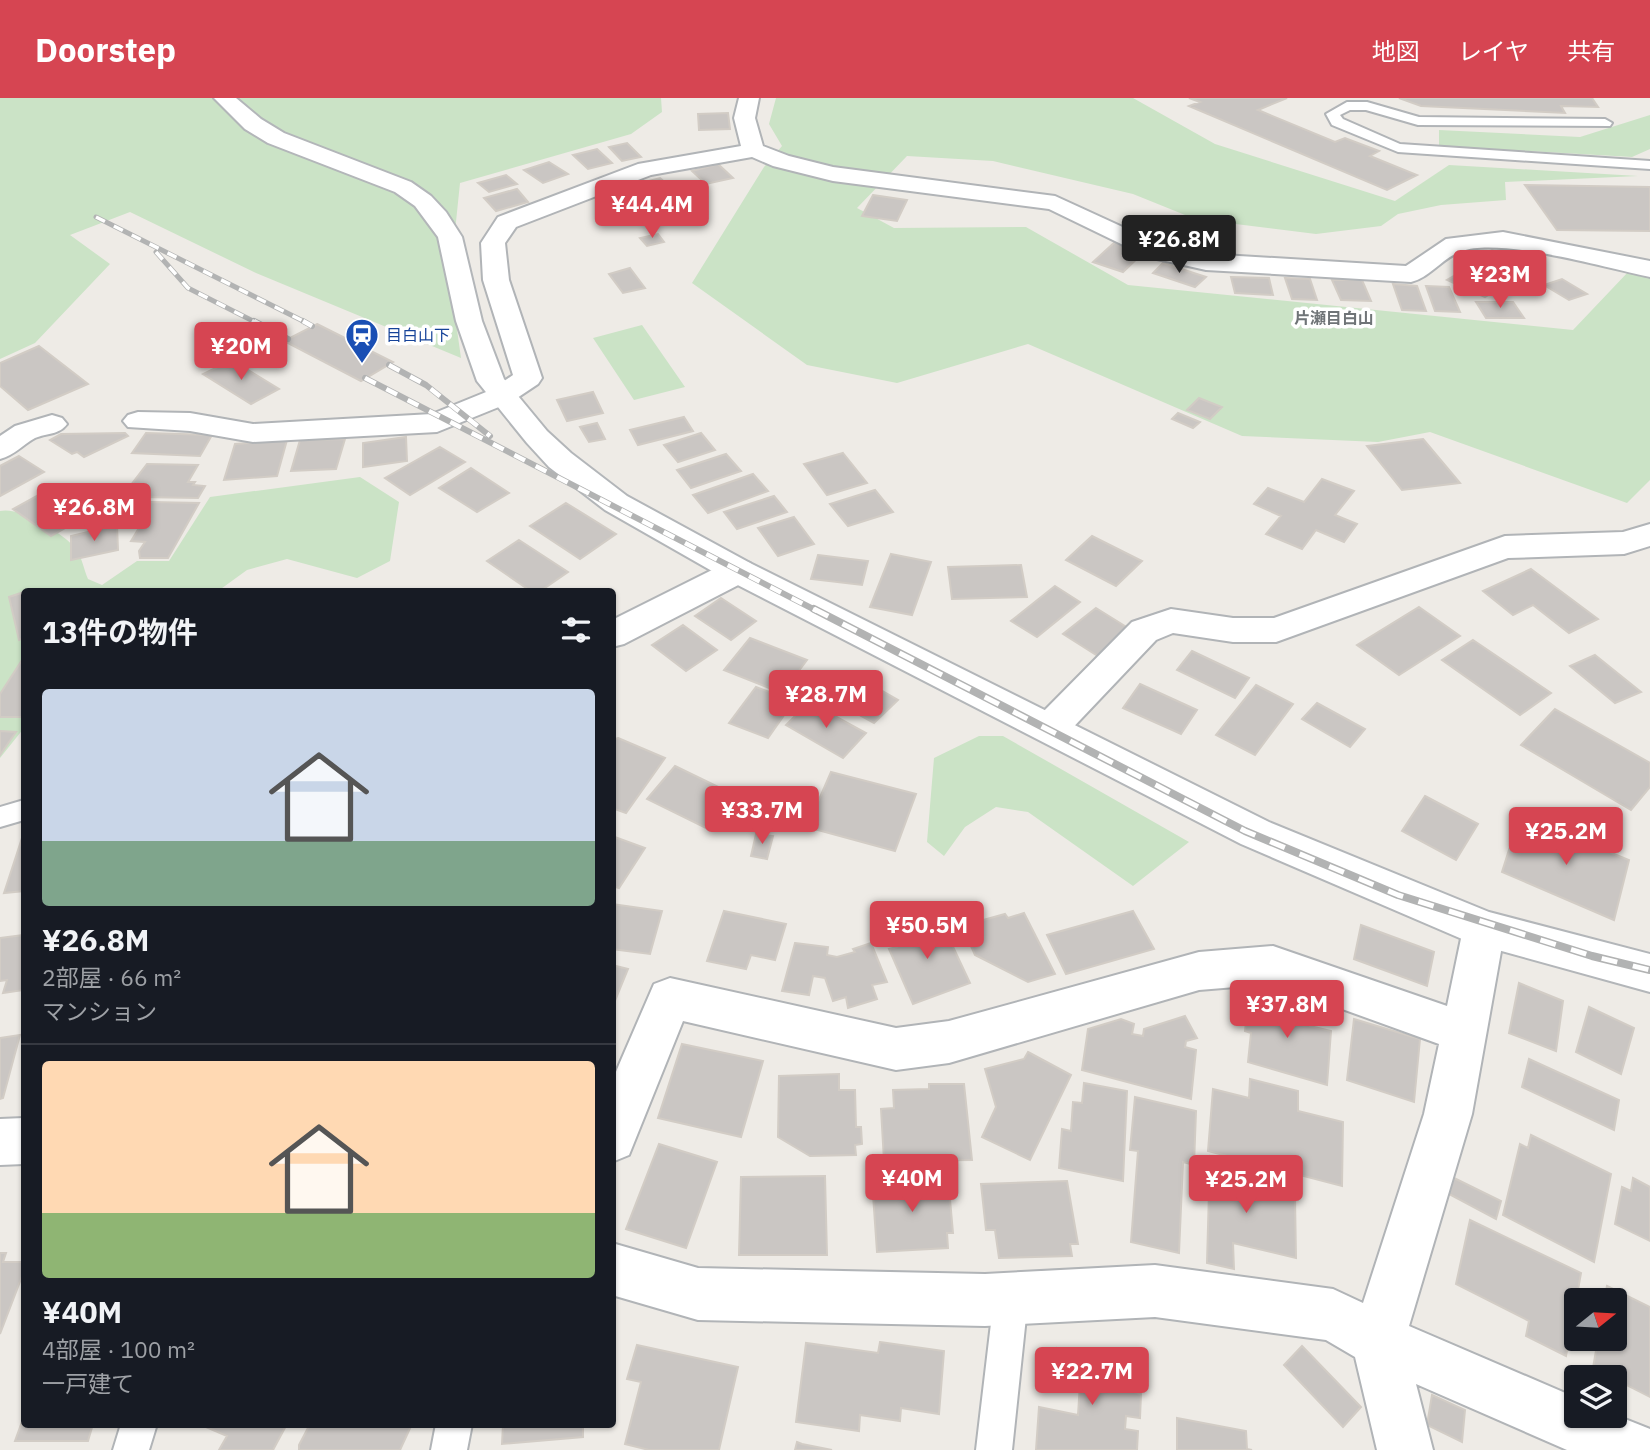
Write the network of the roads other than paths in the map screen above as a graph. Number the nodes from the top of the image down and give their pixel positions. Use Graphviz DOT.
graph roads {
  1 [pos="224,98"];
  2 [pos="749,98"];
  3 [pos="1605,123"];
  4 [pos="754,150"];
  5 [pos="1650,165"];
  6 [pos="1650,270"];
  7 [pos="501,396"];
  8 [pos="138,421"];
  9 [pos="52,424"];
  10 [pos="0,450"];
  11 [pos="1650,535"];
  12 [pos="738,571"];
  13 [pos="616,633"];
  14 [pos="1050,728"];
  15 [pos="21,811"];
  16 [pos="0,817"];
  17 [pos="1484,929"];
  18 [pos="1650,973"];
  19 [pos="1464,1033"];
  20 [pos="616,1129"];
  21 [pos="21,1141"];
  22 [pos="0,1142"];
  23 [pos="616,1270"];
  24 [pos="1011,1298"];
  25 [pos="1378,1340"];
  26 [pos="138,1428"];
  27 [pos="453,1428"];
  28 [pos="131,1450"];
  29 [pos="449,1450"];
  30 [pos="994,1450"];
  31 [pos="1405,1450"];
  32 [pos="1632,1450"];
  1 -- 7 [label="street"];
  2 -- 4 [label="street"];
  3 -- 5 [label="lane"];
  4 -- 6 [label="street"];
  4 -- 7 [label="street"];
  7 -- 8 [label="street"];
  7 -- 12 [label="street"];
  9 -- 10 [label="street"];
  11 -- 14 [label="street"];
  12 -- 13 [label="street"];
  12 -- 14 [label="street"];
  14 -- 17 [label="street"];
  15 -- 16 [label="lane"];
  17 -- 18 [label="street"];
  17 -- 19 [label="street"];
  19 -- 20 [label="street"];
  19 -- 25 [label="street"];
  21 -- 22 [label="street"];
  23 -- 24 [label="street"];
  24 -- 25 [label="street"];
  24 -- 30 [label="lane"];
  25 -- 31 [label="street"];
  25 -- 32 [label="street"];
  26 -- 28 [label="lane"];
  27 -- 29 [label="lane"];
}
